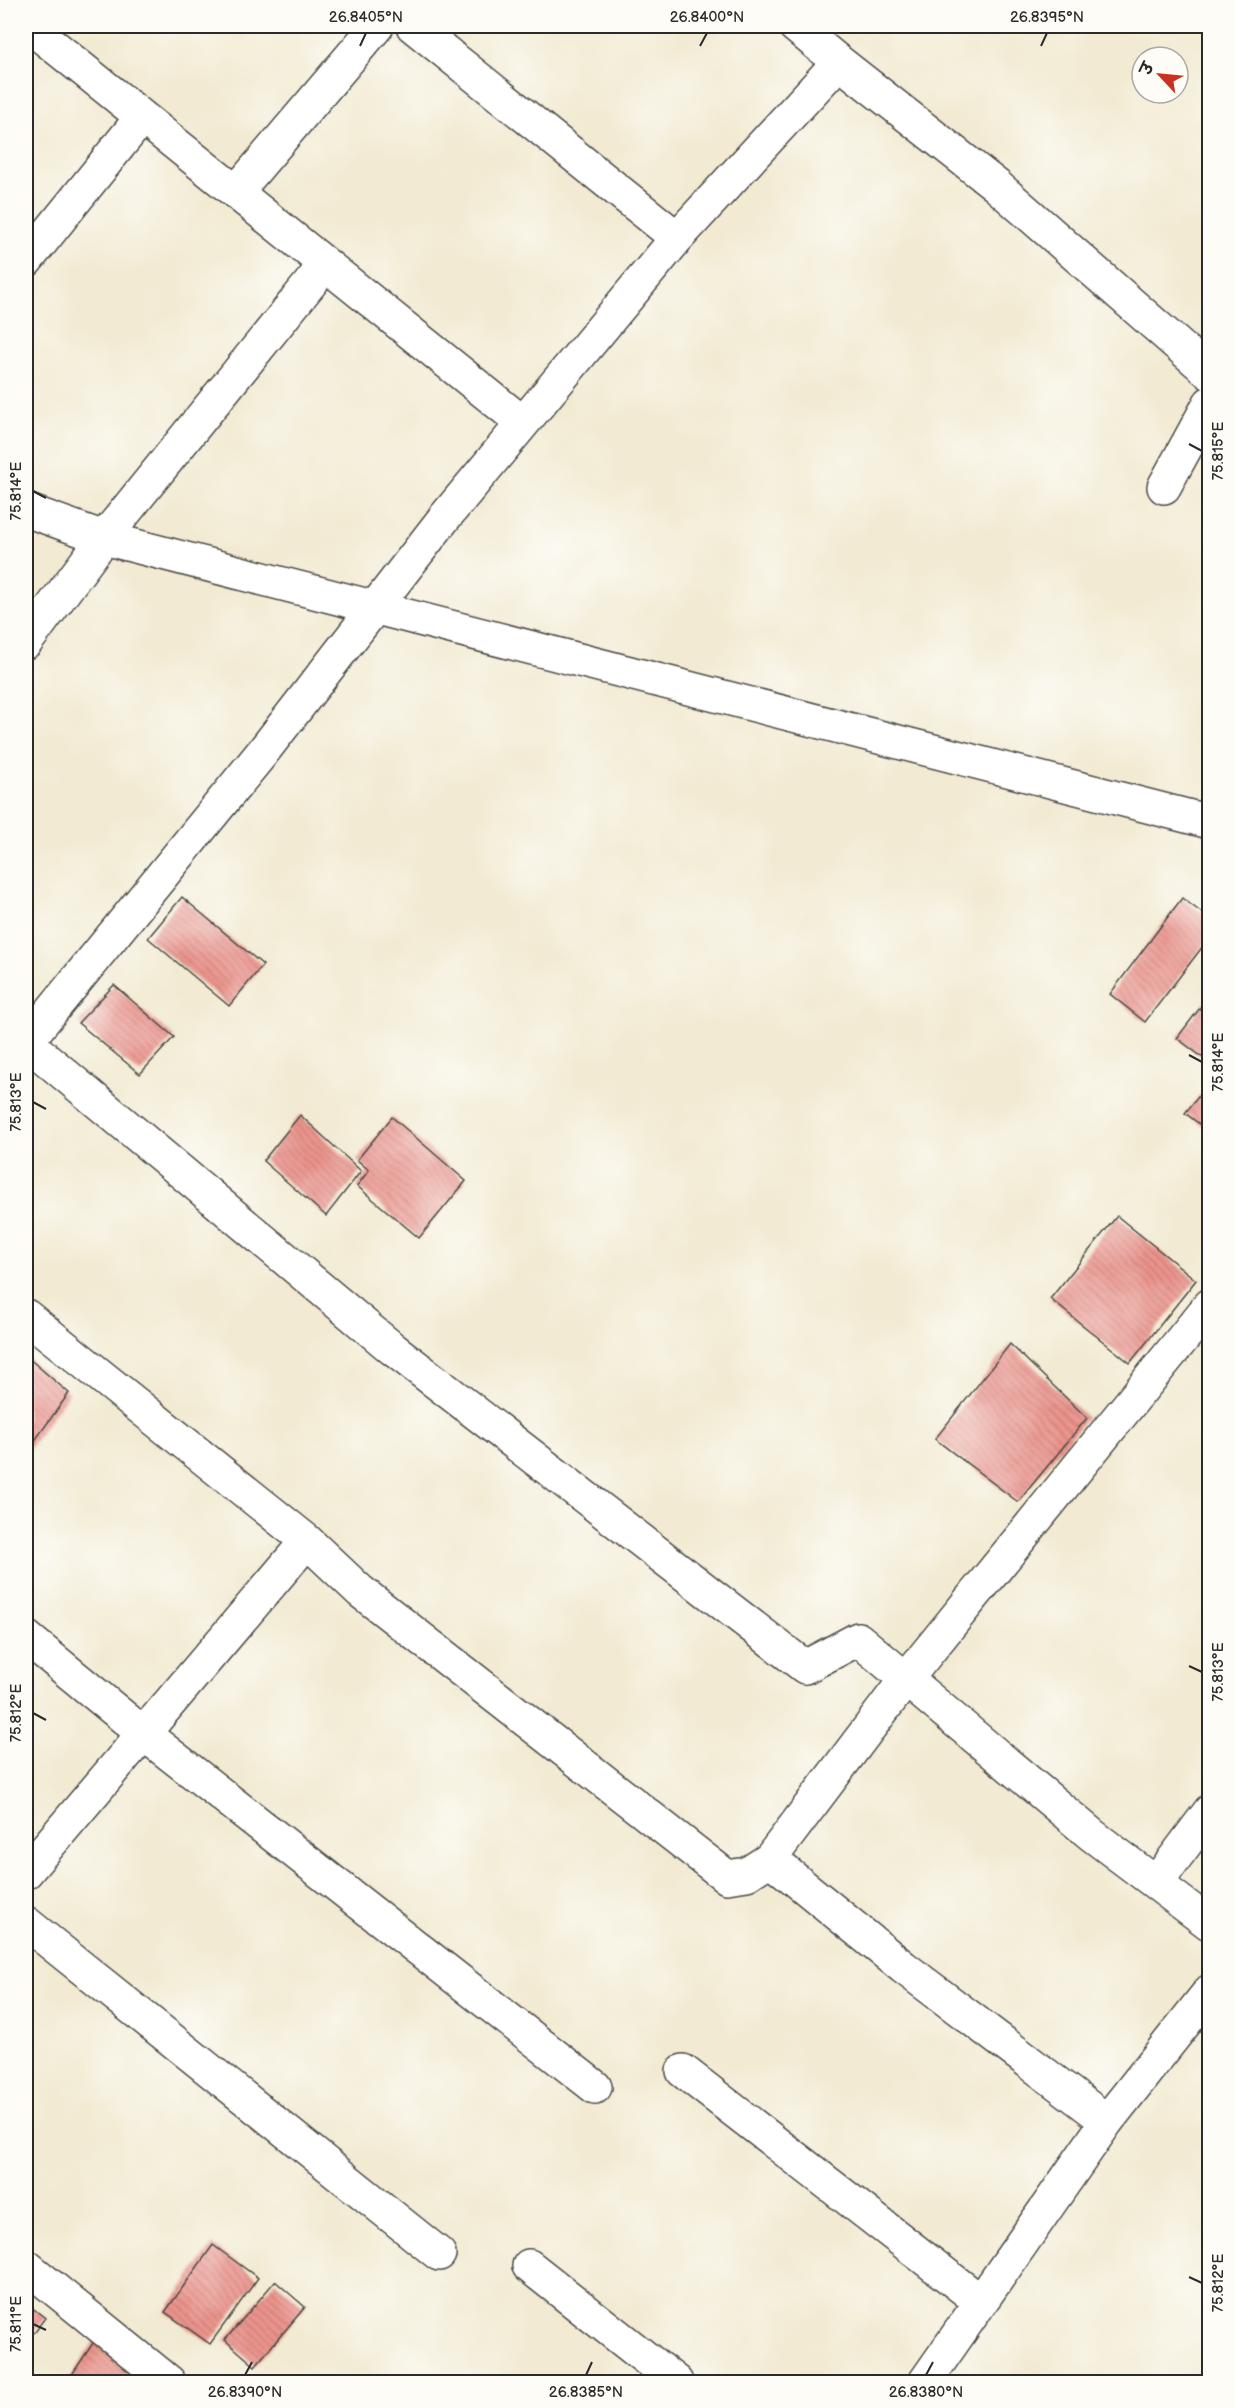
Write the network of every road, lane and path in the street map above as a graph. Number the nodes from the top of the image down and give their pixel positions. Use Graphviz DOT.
graph roads {
  1 [pos="28,26"];
  2 [pos="377,26"];
  3 [pos="413,26"];
  4 [pos="795,26"];
  5 [pos="839,62"];
  6 [pos="142,117"];
  7 [pos="236,192"];
  8 [pos="677,238"];
  9 [pos="26,261"];
  10 [pos="326,265"];
  11 [pos="1209,373"];
  12 [pos="1209,403"];
  13 [pos="523,423"];
  14 [pos="1164,487"];
  15 [pos="26,510"];
  16 [pos="104,538"];
  17 [pos="375,608"];
  18 [pos="26,642"];
  19 [pos="1209,822"];
  20 [pos="26,1042"];
  21 [pos="1209,1305"];
  22 [pos="26,1316"];
  23 [pos="307,1541"];
  24 [pos="26,1637"];
  25 [pos="906,1679"];
  26 [pos="144,1734"];
  27 [pos="1209,1811"];
  28 [pos="770,1859"];
  29 [pos="26,1872"];
  30 [pos="1156,1883"];
  31 [pos="26,1923"];
  32 [pos="1209,1924"];
  33 [pos="1209,1990"];
  34 [pos="683,2071"];
  35 [pos="595,2087"];
  36 [pos="1107,2121"];
  37 [pos="439,2254"];
  38 [pos="26,2266"];
  39 [pos="529,2266"];
  40 [pos="981,2302"];
  41 [pos="169,2382"];
  42 [pos="676,2382"];
  43 [pos="925,2382"];
  1 -- 6 [label="street"];
  2 -- 7 [label="street"];
  3 -- 8 [label="street"];
  4 -- 5 [label="street"];
  5 -- 8 [label="street"];
  5 -- 11 [label="street"];
  6 -- 7 [label="street"];
  6 -- 9 [label="street"];
  7 -- 10 [label="street"];
  8 -- 13 [label="street"];
  10 -- 13 [label="street"];
  10 -- 16 [label="street"];
  12 -- 14 [label="street"];
  13 -- 17 [label="street"];
  15 -- 16 [label="street"];
  16 -- 17 [label="street"];
  16 -- 18 [label="street"];
  17 -- 19 [label="street"];
  17 -- 20 [label="street"];
  20 -- 25 [label="street"];
  21 -- 25 [label="street"];
  22 -- 23 [label="street"];
  23 -- 26 [label="street"];
  23 -- 28 [label="street"];
  24 -- 26 [label="street"];
  25 -- 28 [label="street"];
  25 -- 30 [label="street"];
  26 -- 29 [label="street"];
  26 -- 35 [label="street"];
  27 -- 30 [label="street"];
  28 -- 36 [label="street"];
  30 -- 32 [label="street"];
  31 -- 37 [label="street"];
  33 -- 36 [label="street"];
  34 -- 40 [label="street"];
  36 -- 40 [label="street"];
  38 -- 41 [label="street"];
  39 -- 42 [label="street"];
  40 -- 43 [label="street"];
}
